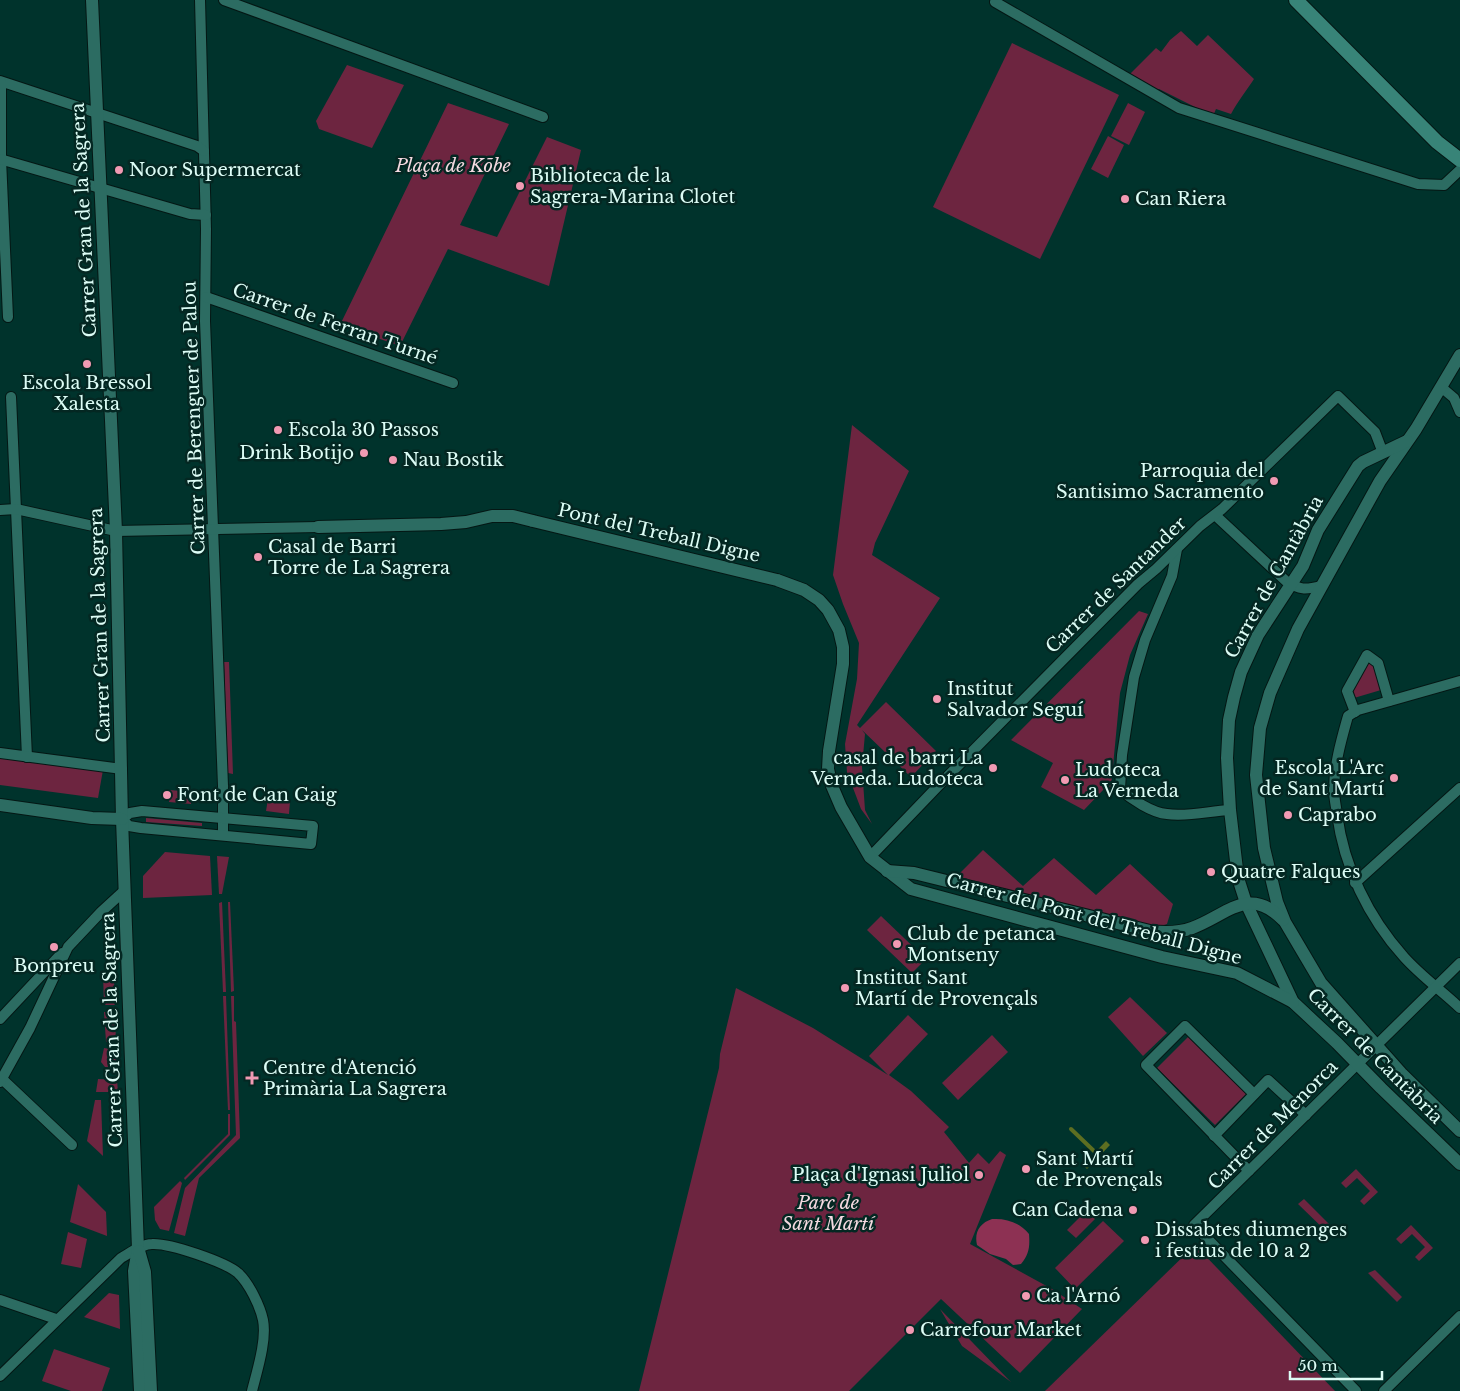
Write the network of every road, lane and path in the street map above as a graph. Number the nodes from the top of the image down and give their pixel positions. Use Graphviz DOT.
graph roads {
  1 [pos="92,0"];
  2 [pos="200,0"];
  3 [pos="224,0"];
  4 [pos="1296,0"];
  5 [pos="995,2"];
  6 [pos="1,81"];
  7 [pos="97,114"];
  8 [pos="543,117"];
  9 [pos="204,151"];
  10 [pos="0,159"];
  11 [pos="1460,160"];
  12 [pos="1460,170"];
  13 [pos="100,187"];
  14 [pos="206,215"];
  15 [pos="206,297"];
  16 [pos="8,317"];
  17 [pos="1460,355"];
  18 [pos="453,383"];
  19 [pos="1441,387"];
  20 [pos="11,397"];
  21 [pos="1460,412"];
  22 [pos="1409,440"];
  23 [pos="1383,453"];
  24 [pos="16,509"];
  25 [pos="0,510"];
  26 [pos="1215,515"];
  27 [pos="318,527"];
  28 [pos="213,530"];
  29 [pos="116,531"];
  30 [pos="1177,548"];
  31 [pos="777,580"];
  32 [pos="1291,584"];
  33 [pos="1321,586"];
  34 [pos="1460,681"];
  35 [pos="1390,701"];
  36 [pos="1355,712"];
  37 [pos="0,753"];
  38 [pos="27,757"];
  39 [pos="122,769"];
  40 [pos="1460,788"];
  41 [pos="0,805"];
  42 [pos="1230,810"];
  43 [pos="223,817"];
  44 [pos="122,819"];
  45 [pos="223,835"];
  46 [pos="870,857"];
  47 [pos="887,870"];
  48 [pos="1239,883"];
  49 [pos="1355,883"];
  50 [pos="124,890"];
  51 [pos="1246,903"];
  52 [pos="1225,911"];
  53 [pos="1285,922"];
  54 [pos="68,947"];
  55 [pos="1460,963"];
  56 [pos="1436,987"];
  57 [pos="1293,1002"];
  58 [pos="1460,1008"];
  59 [pos="0,1019"];
  60 [pos="1378,1045"];
  61 [pos="1357,1063"];
  62 [pos="1,1079"];
  63 [pos="1254,1094"];
  64 [pos="1306,1114"];
  65 [pos="1460,1131"];
  66 [pos="1214,1136"];
  67 [pos="72,1145"];
  68 [pos="1460,1164"];
  69 [pos="1249,1171"];
  70 [pos="138,1249"];
  71 [pos="0,1300"];
  72 [pos="1460,1316"];
  73 [pos="56,1319"];
  74 [pos="0,1376"];
  75 [pos="140,1391"];
  76 [pos="151,1391"];
  77 [pos="252,1391"];
  78 [pos="1356,1391"];
  79 [pos="1384,1391"];
  1 -- 7 [label="street, Carrer Gran de la Sagrera"];
  2 -- 9 [label="street, Carrer de Berenguer de Palou"];
  3 -- 8 [label="street"];
  4 -- 11 [label="main road"];
  5 -- 12 [label="street"];
  6 -- 7 [label="street"];
  6 -- 10 [label="street"];
  7 -- 9 [label="street"];
  7 -- 13 [label="street, Carrer Gran de la Sagrera"];
  9 -- 14 [label="street, Carrer de Berenguer de Palou"];
  10 -- 13 [label="street"];
  10 -- 16 [label="street"];
  13 -- 14 [label="street"];
  13 -- 29 [label="street, Carrer Gran de la Sagrera"];
  14 -- 15 [label="street, Carrer de Berenguer de Palou"];
  15 -- 18 [label="street, Carrer de Ferran Turné"];
  15 -- 28 [label="street, Carrer de Berenguer de Palou"];
  17 -- 19 [label="street, Carrer de Cantàbria"];
  19 -- 21 [label="street"];
  19 -- 22 [label="street, Carrer de Cantàbria"];
  20 -- 24 [label="street"];
  22 -- 23 [label="street, Carrer de Cantàbria"];
  22 -- 33 [label="street, Carrer de Cantàbria"];
  23 -- 26 [label="street, Carrer de Santander"];
  23 -- 32 [label="street, Carrer de Cantàbria"];
  24 -- 25 [label="street"];
  24 -- 29 [label="street"];
  24 -- 38 [label="street"];
  26 -- 30 [label="street, Carrer de Santander"];
  26 -- 32 [label="street"];
  27 -- 28 [label="street"];
  27 -- 31 [label="street, Pont del Treball Digne, bridge"];
  28 -- 29 [label="street"];
  28 -- 43 [label="street, Carrer de Berenguer de Palou"];
  29 -- 39 [label="street, Carrer Gran de la Sagrera"];
  30 -- 42 [label="street"];
  30 -- 46 [label="street, Carrer de Santander"];
  31 -- 46 [label="street, Carrer del Pont del Treball Digne"];
  32 -- 33 [label="street"];
  32 -- 42 [label="street, Carrer de Cantàbria"];
  33 -- 53 [label="street, Carrer de Cantàbria"];
  34 -- 35 [label="street"];
  35 -- 36 [label="street"];
  35 -- 36 [label="street"];
  36 -- 49 [label="street"];
  37 -- 38 [label="street"];
  38 -- 39 [label="street"];
  39 -- 44 [label="street, Carrer Gran de la Sagrera"];
  40 -- 49 [label="street"];
  41 -- 44 [label="street"];
  42 -- 48 [label="street, Carrer de Cantàbria"];
  43 -- 44 [label="street"];
  43 -- 45 [label="street, Carrer de Berenguer de Palou"];
  43 -- 45 [label="street"];
  44 -- 45 [label="street"];
  44 -- 50 [label="street, Carrer Gran de la Sagrera"];
  46 -- 47 [label="street, Carrer del Pont del Treball Digne"];
  47 -- 52 [label="street, Carrer del Pont del Treball Digne"];
  47 -- 57 [label="street, Carrer del Pont del Treball Digne"];
  48 -- 51 [label="street, Carrer de Cantàbria"];
  48 -- 52 [label="street"];
  49 -- 56 [label="street"];
  50 -- 54 [label="street"];
  50 -- 70 [label="street, Carrer Gran de la Sagrera"];
  51 -- 52 [label="street, Carrer del Pont del Treball Digne"];
  51 -- 53 [label="street"];
  51 -- 57 [label="street, Carrer de Cantàbria"];
  53 -- 60 [label="street, Carrer de Cantàbria"];
  54 -- 59 [label="street"];
  54 -- 62 [label="street"];
  55 -- 56 [label="street, Carrer de Menorca"];
  56 -- 58 [label="street"];
  56 -- 60 [label="street, Carrer de Menorca"];
  57 -- 61 [label="street, Carrer de Cantàbria"];
  60 -- 61 [label="street, Carrer de Menorca"];
  60 -- 65 [label="street, Carrer de Cantàbria"];
  61 -- 64 [label="street, Carrer de Menorca"];
  61 -- 68 [label="street, Carrer de Cantàbria"];
  62 -- 67 [label="street"];
  63 -- 64 [label="street"];
  63 -- 66 [label="street"];
  63 -- 66 [label="street"];
  64 -- 69 [label="street, Carrer de Menorca"];
  66 -- 69 [label="street"];
  69 -- 78 [label="street, Carrer de Menorca"];
  70 -- 73 [label="street"];
  70 -- 75 [label="street, Carrer Gran de la Sagrera"];
  70 -- 76 [label="street, Carrer Gran de la Sagrera"];
  70 -- 77 [label="street"];
  71 -- 73 [label="street"];
  72 -- 79 [label="street"];
  73 -- 74 [label="street"];
}
